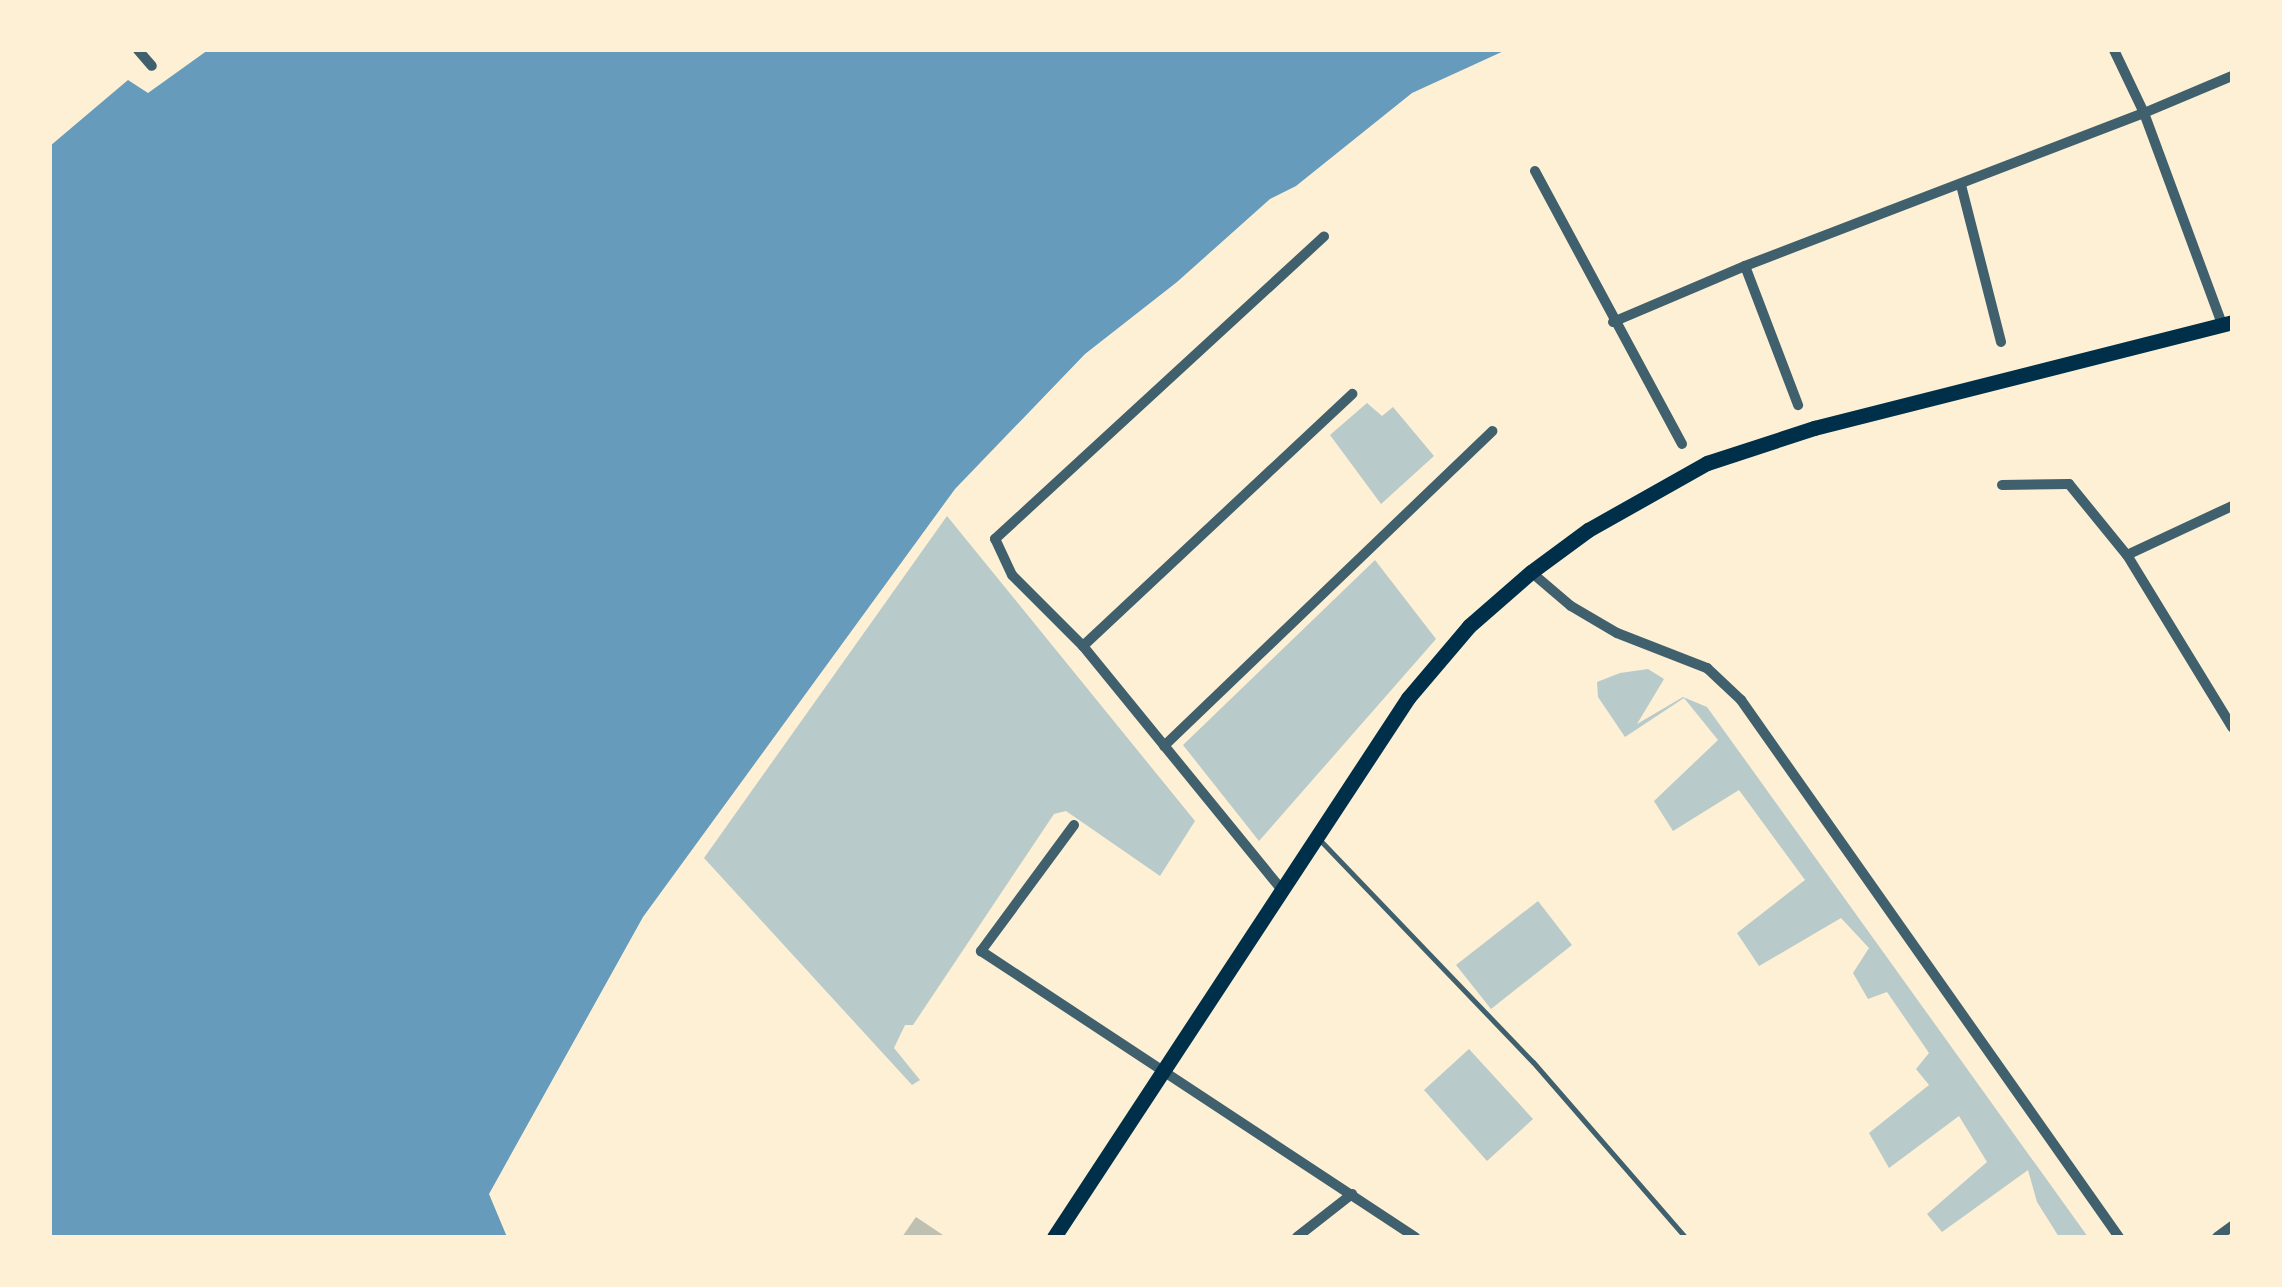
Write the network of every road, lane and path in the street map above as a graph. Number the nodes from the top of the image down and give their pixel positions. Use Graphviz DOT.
graph roads {
  1 [pos="138,50"];
  2 [pos="2114,50"];
  3 [pos="152,66"];
  4 [pos="2232,76"];
  5 [pos="2144,113"];
  6 [pos="1535,171"];
  7 [pos="1961,185"];
  8 [pos="1324,236"];
  9 [pos="1745,266"];
  10 [pos="1612,322"];
  11 [pos="2227,323"];
  12 [pos="2000,342"];
  13 [pos="1352,394"];
  14 [pos="1798,405"];
  15 [pos="1492,431"];
  16 [pos="1682,444"];
  17 [pos="2002,485"];
  18 [pos="2232,506"];
  19 [pos="2127,555"];
  20 [pos="1531,572"];
  21 [pos="1083,646"];
  22 [pos="2232,727"];
  23 [pos="1164,746"];
  24 [pos="1074,825"];
  25 [pos="1316,836"];
  26 [pos="1282,890"];
  27 [pos="1163,1068"];
  28 [pos="1352,1194"];
  29 [pos="2232,1226"];
  30 [pos="1054,1237"];
  31 [pos="1297,1237"];
  32 [pos="1415,1237"];
  33 [pos="1685,1237"];
  34 [pos="2119,1237"];
  35 [pos="2216,1237"];
  1 -- 3 [label="street"];
  2 -- 5 [label="street"];
  4 -- 5 [label="street"];
  5 -- 7 [label="street"];
  5 -- 11 [label="street"];
  6 -- 10 [label="street"];
  7 -- 9 [label="street"];
  7 -- 12 [label="street"];
  8 -- 21 [label="street"];
  9 -- 10 [label="street"];
  9 -- 14 [label="street"];
  10 -- 16 [label="street"];
  11 -- 20 [label="main road"];
  13 -- 21 [label="street"];
  15 -- 23 [label="street"];
  17 -- 19 [label="street"];
  18 -- 19 [label="street"];
  19 -- 22 [label="street"];
  20 -- 25 [label="main road"];
  20 -- 34 [label="street"];
  21 -- 23 [label="street"];
  23 -- 26 [label="street"];
  24 -- 27 [label="street"];
  25 -- 26 [label="main road"];
  25 -- 33 [label="lane"];
  26 -- 27 [label="main road"];
  27 -- 28 [label="street"];
  27 -- 30 [label="main road"];
  28 -- 31 [label="street"];
  28 -- 32 [label="street"];
  29 -- 35 [label="street"];
}
